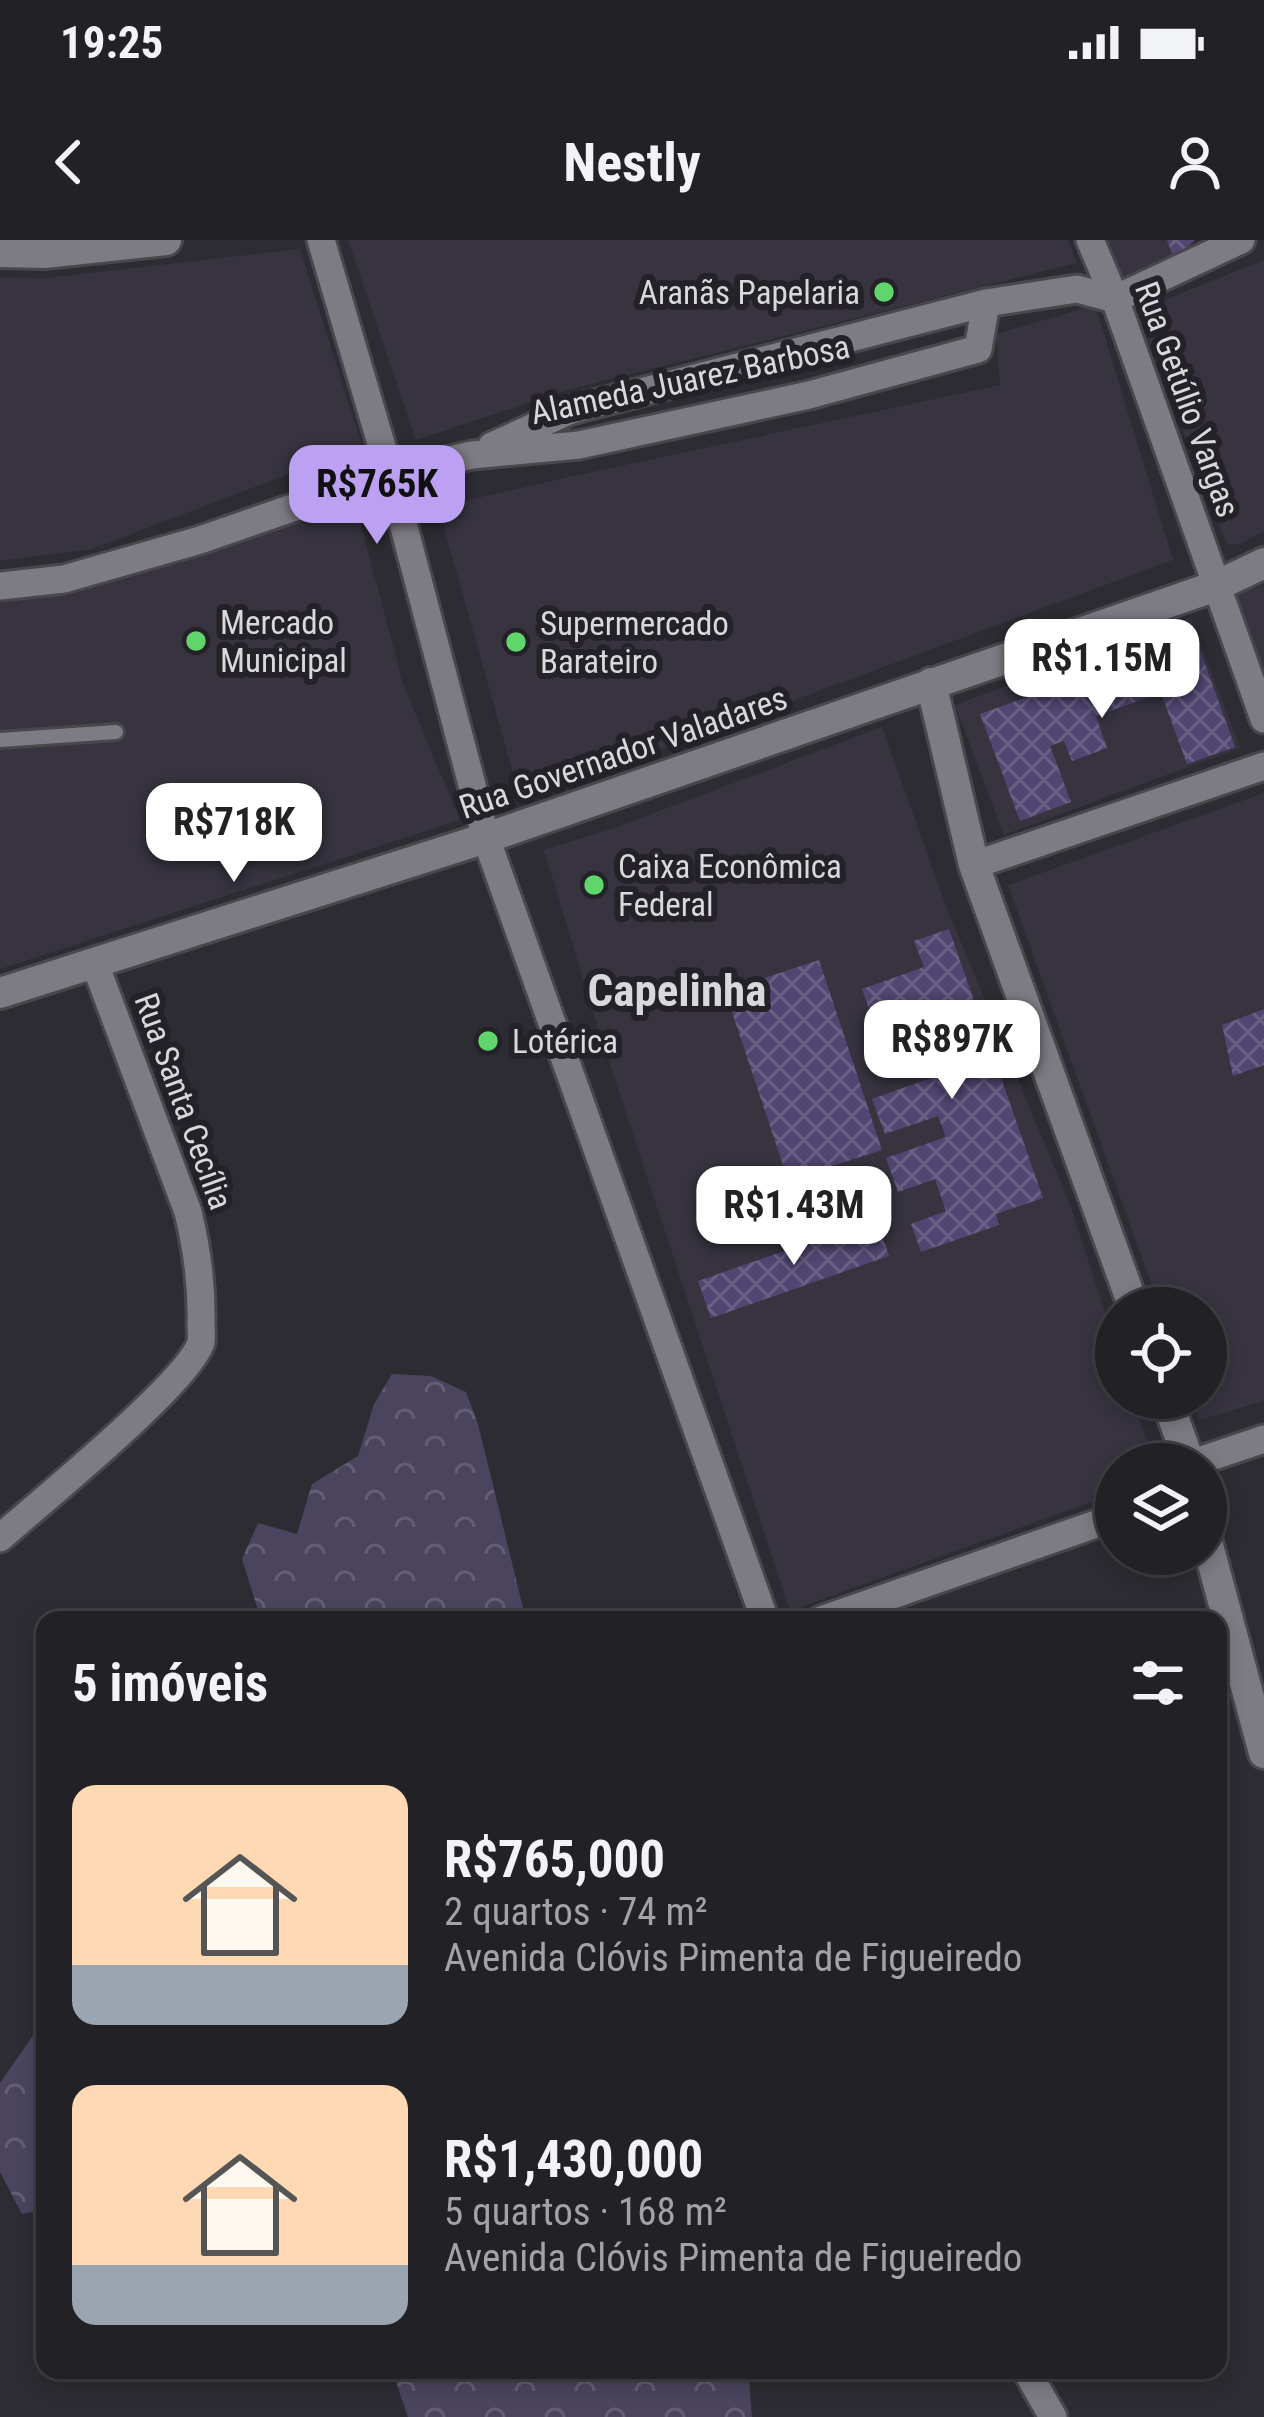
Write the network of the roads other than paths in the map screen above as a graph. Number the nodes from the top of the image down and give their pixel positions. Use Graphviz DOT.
graph roads {
  1 [pos="166,240"];
  2 [pos="322,240"];
  3 [pos="1090,240"];
  4 [pos="1241,240"];
  5 [pos="44,247"];
  6 [pos="0,252"];
  7 [pos="1115,299"];
  8 [pos="986,303"];
  9 [pos="798,351"];
  10 [pos="809,395"];
  11 [pos="472,455"];
  12 [pos="390,474"];
  13 [pos="1264,562"];
  14 [pos="0,586"];
  15 [pos="1216,586"];
  16 [pos="931,683"];
  17 [pos="1264,719"];
  18 [pos="116,732"];
  19 [pos="0,740"];
  20 [pos="1264,766"];
  21 [pos="486,838"];
  22 [pos="974,866"];
  23 [pos="95,964"];
  24 [pos="0,993"];
  25 [pos="1126,1287"];
  26 [pos="1264,1439"];
  27 [pos="1227,1452"];
  28 [pos="1095,1524"];
  29 [pos="0,1538"];
  30 [pos="1216,1575"];
  31 [pos="762,1611"];
  32 [pos="847,1611"];
  33 [pos="1226,1611"];
  34 [pos="1227,1616"];
  35 [pos="1264,1753"];
  36 [pos="1030,2379"];
  37 [pos="1053,2417"];
  1 -- 5 [label="main road"];
  2 -- 12 [label="street"];
  3 -- 7 [label="street, Rua Getúlio Vargas"];
  4 -- 7 [label="street"];
  5 -- 6 [label="main road"];
  7 -- 8 [label="street, Alameda Juarez Barbosa"];
  7 -- 15 [label="street, Rua Getúlio Vargas"];
  8 -- 9 [label="street, Alameda Juarez Barbosa"];
  8 -- 10 [label="street, Alameda Juarez Barbosa"];
  9 -- 10 [label="street"];
  9 -- 11 [label="street, Alameda Juarez Barbosa"];
  10 -- 11 [label="street, Alameda Juarez Barbosa"];
  11 -- 12 [label="street"];
  12 -- 14 [label="street"];
  12 -- 21 [label="street"];
  13 -- 15 [label="main road, Rua Governador Valadares"];
  15 -- 16 [label="main road, Rua Governador Valadares"];
  15 -- 17 [label="street, Rua Getúlio Vargas"];
  16 -- 21 [label="main road, Rua Governador Valadares"];
  16 -- 22 [label="main road"];
  18 -- 19 [label="lane"];
  20 -- 22 [label="street"];
  21 -- 23 [label="main road, Rua Governador Valadares"];
  21 -- 31 [label="street"];
  22 -- 25 [label="main road"];
  23 -- 24 [label="main road, Rua Governador Valadares"];
  23 -- 29 [label="street, Rua Santa Cecília"];
  26 -- 27 [label="street"];
  28 -- 32 [label="street"];
  30 -- 33 [label="main road"];
  34 -- 35 [label="main road"];
  36 -- 37 [label="street"];
}
